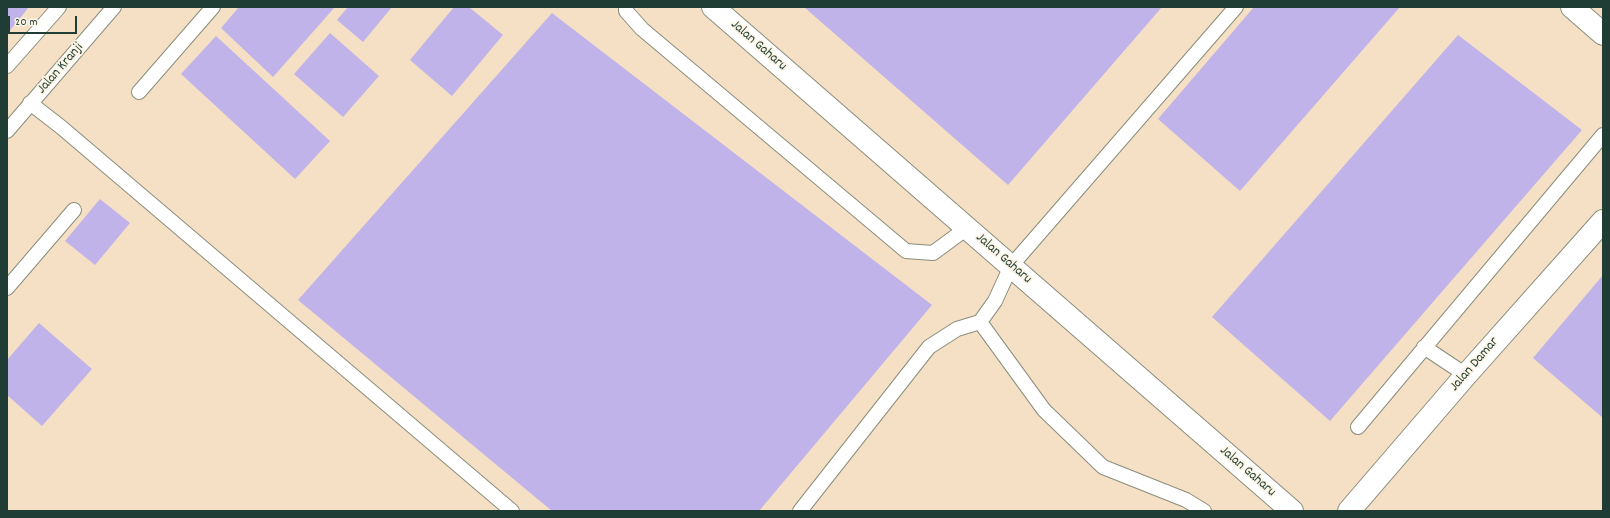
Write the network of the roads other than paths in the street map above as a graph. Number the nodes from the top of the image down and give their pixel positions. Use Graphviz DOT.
graph roads {
  1 [pos="59,7"];
  2 [pos="114,7"];
  3 [pos="213,7"];
  4 [pos="626,7"];
  5 [pos="713,7"];
  6 [pos="1236,7"];
  7 [pos="1572,7"];
  8 [pos="1603,34"];
  9 [pos="7,66"];
  10 [pos="139,92"];
  11 [pos="30,104"];
  12 [pos="7,130"];
  13 [pos="1603,135"];
  14 [pos="74,210"];
  15 [pos="1603,221"];
  16 [pos="967,228"];
  17 [pos="1011,266"];
  18 [pos="7,288"];
  19 [pos="980,322"];
  20 [pos="1424,346"];
  21 [pos="1466,375"];
  22 [pos="1358,427"];
  23 [pos="512,511"];
  24 [pos="800,511"];
  25 [pos="1204,511"];
  26 [pos="1292,511"];
  27 [pos="1349,511"];
  1 -- 9 [label="lane"];
  2 -- 11 [label="lane, Jalan Kranji"];
  3 -- 10 [label="lane"];
  4 -- 16 [label="lane"];
  5 -- 16 [label="street, Jalan Gaharu"];
  6 -- 17 [label="lane"];
  7 -- 8 [label="street"];
  11 -- 12 [label="lane, Jalan Kranji"];
  11 -- 23 [label="lane"];
  13 -- 20 [label="lane"];
  14 -- 18 [label="lane"];
  15 -- 21 [label="street, Jalan Damar"];
  16 -- 17 [label="street, Jalan Gaharu"];
  17 -- 19 [label="lane"];
  17 -- 26 [label="street, Jalan Gaharu"];
  19 -- 24 [label="lane"];
  19 -- 25 [label="lane"];
  20 -- 21 [label="lane"];
  20 -- 22 [label="lane"];
  21 -- 27 [label="street, Jalan Damar"];
}
